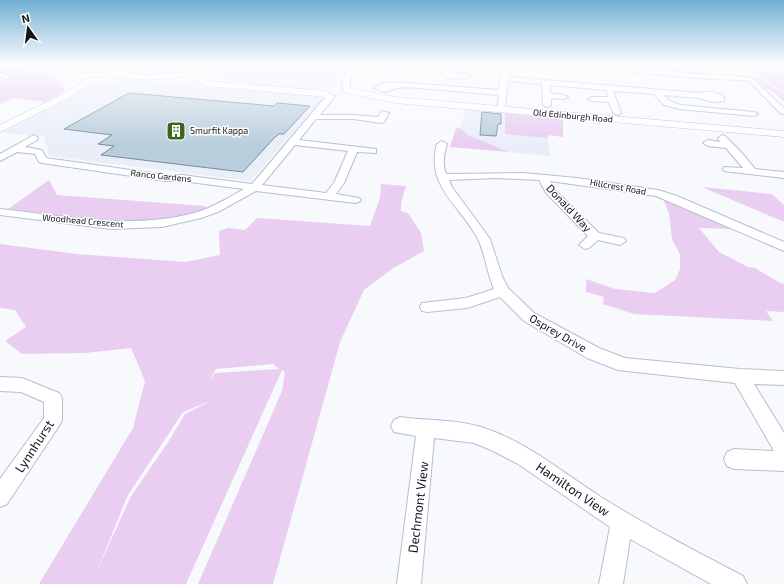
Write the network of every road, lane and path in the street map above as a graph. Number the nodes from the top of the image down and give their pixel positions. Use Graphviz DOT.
graph roads {
  1 [pos="60,91"];
  2 [pos="300,91"];
  3 [pos="336,91"];
  4 [pos="351,91"];
  5 [pos="486,91"];
  6 [pos="546,91"];
  7 [pos="609,91"];
  8 [pos="636,91"];
  9 [pos="762,91"];
  10 [pos="330,92"];
  11 [pos="504,93"];
  12 [pos="657,93"];
  13 [pos="546,95"];
  14 [pos="702,96"];
  15 [pos="564,97"];
  16 [pos="592,99"];
  17 [pos="613,100"];
  18 [pos="547,105"];
  19 [pos="352,106"];
  20 [pos="501,109"];
  21 [pos="784,112"];
  22 [pos="385,113"];
  23 [pos="617,113"];
  24 [pos="754,114"];
  25 [pos="314,117"];
  26 [pos="348,117"];
  27 [pos="0,130"];
  28 [pos="784,134"];
  29 [pos="34,138"];
  30 [pos="293,142"];
  31 [pos="708,143"];
  32 [pos="442,144"];
  33 [pos="15,149"];
  34 [pos="353,149"];
  35 [pos="373,151"];
  36 [pos="0,158"];
  37 [pos="68,164"];
  38 [pos="728,169"];
  39 [pos="751,171"];
  40 [pos="56,172"];
  41 [pos="784,175"];
  42 [pos="442,177"];
  43 [pos="543,178"];
  44 [pos="255,187"];
  45 [pos="329,197"];
  46 [pos="355,200"];
  47 [pos="0,212"];
  48 [pos="595,236"];
  49 [pos="620,241"];
  50 [pos="585,246"];
  51 [pos="784,247"];
  52 [pos="502,290"];
  53 [pos="427,307"];
  54 [pos="740,376"];
  55 [pos="784,378"];
  56 [pos="0,384"];
  57 [pos="400,426"];
  58 [pos="426,429"];
  59 [pos="784,451"];
  60 [pos="734,459"];
  61 [pos="784,461"];
  62 [pos="0,497"];
  63 [pos="622,521"];
  64 [pos="409,584"];
  65 [pos="611,584"];
  66 [pos="735,584"];
  1 -- 27 [label="main road"];
  2 -- 10 [label="main road, Old Edinburgh Road"];
  3 -- 10 [label="main road, Old Edinburgh Road"];
  4 -- 20 [label="main road, Old Edinburgh Road"];
  5 -- 11 [label="street"];
  6 -- 13 [label="street"];
  7 -- 17 [label="street"];
  8 -- 12 [label="street"];
  9 -- 21 [label="street"];
  10 -- 25 [label="street, Woodhead Crescent"];
  11 -- 20 [label="street"];
  12 -- 14 [label="street"];
  12 -- 24 [label="street"];
  13 -- 15 [label="street"];
  13 -- 18 [label="street"];
  16 -- 17 [label="street"];
  17 -- 23 [label="street"];
  19 -- 26 [label="street"];
  20 -- 28 [label="main road, Old Edinburgh Road"];
  22 -- 26 [label="street"];
  25 -- 26 [label="street"];
  25 -- 30 [label="street, Woodhead Crescent"];
  29 -- 33 [label="street"];
  30 -- 34 [label="street"];
  30 -- 44 [label="street, Woodhead Crescent"];
  31 -- 39 [label="street"];
  32 -- 42 [label="street, Osprey Drive"];
  33 -- 36 [label="street"];
  33 -- 37 [label="street, Ranco Gardens"];
  34 -- 35 [label="street"];
  34 -- 45 [label="street"];
  37 -- 40 [label="street"];
  37 -- 44 [label="street, Ranco Gardens"];
  38 -- 39 [label="street"];
  39 -- 41 [label="street"];
  42 -- 43 [label="street, Hillcrest Road"];
  42 -- 52 [label="street, Osprey Drive"];
  43 -- 48 [label="street, Donald Way"];
  43 -- 51 [label="street, Hillcrest Road"];
  44 -- 45 [label="street, Ranco Gardens"];
  44 -- 47 [label="street, Woodhead Crescent"];
  45 -- 46 [label="street, Ranco Gardens"];
  48 -- 49 [label="street, Donald Way"];
  48 -- 50 [label="street, Donald Way"];
  52 -- 53 [label="street"];
  52 -- 54 [label="street, Osprey Drive"];
  54 -- 55 [label="street, Osprey Drive"];
  54 -- 59 [label="street"];
  56 -- 62 [label="street, Lynnhurst"];
  57 -- 58 [label="street, Hamilton View"];
  58 -- 63 [label="street, Hamilton View"];
  58 -- 64 [label="street, Dechmont View"];
  60 -- 61 [label="street"];
  63 -- 65 [label="street"];
  63 -- 66 [label="street, Hamilton View"];
}
